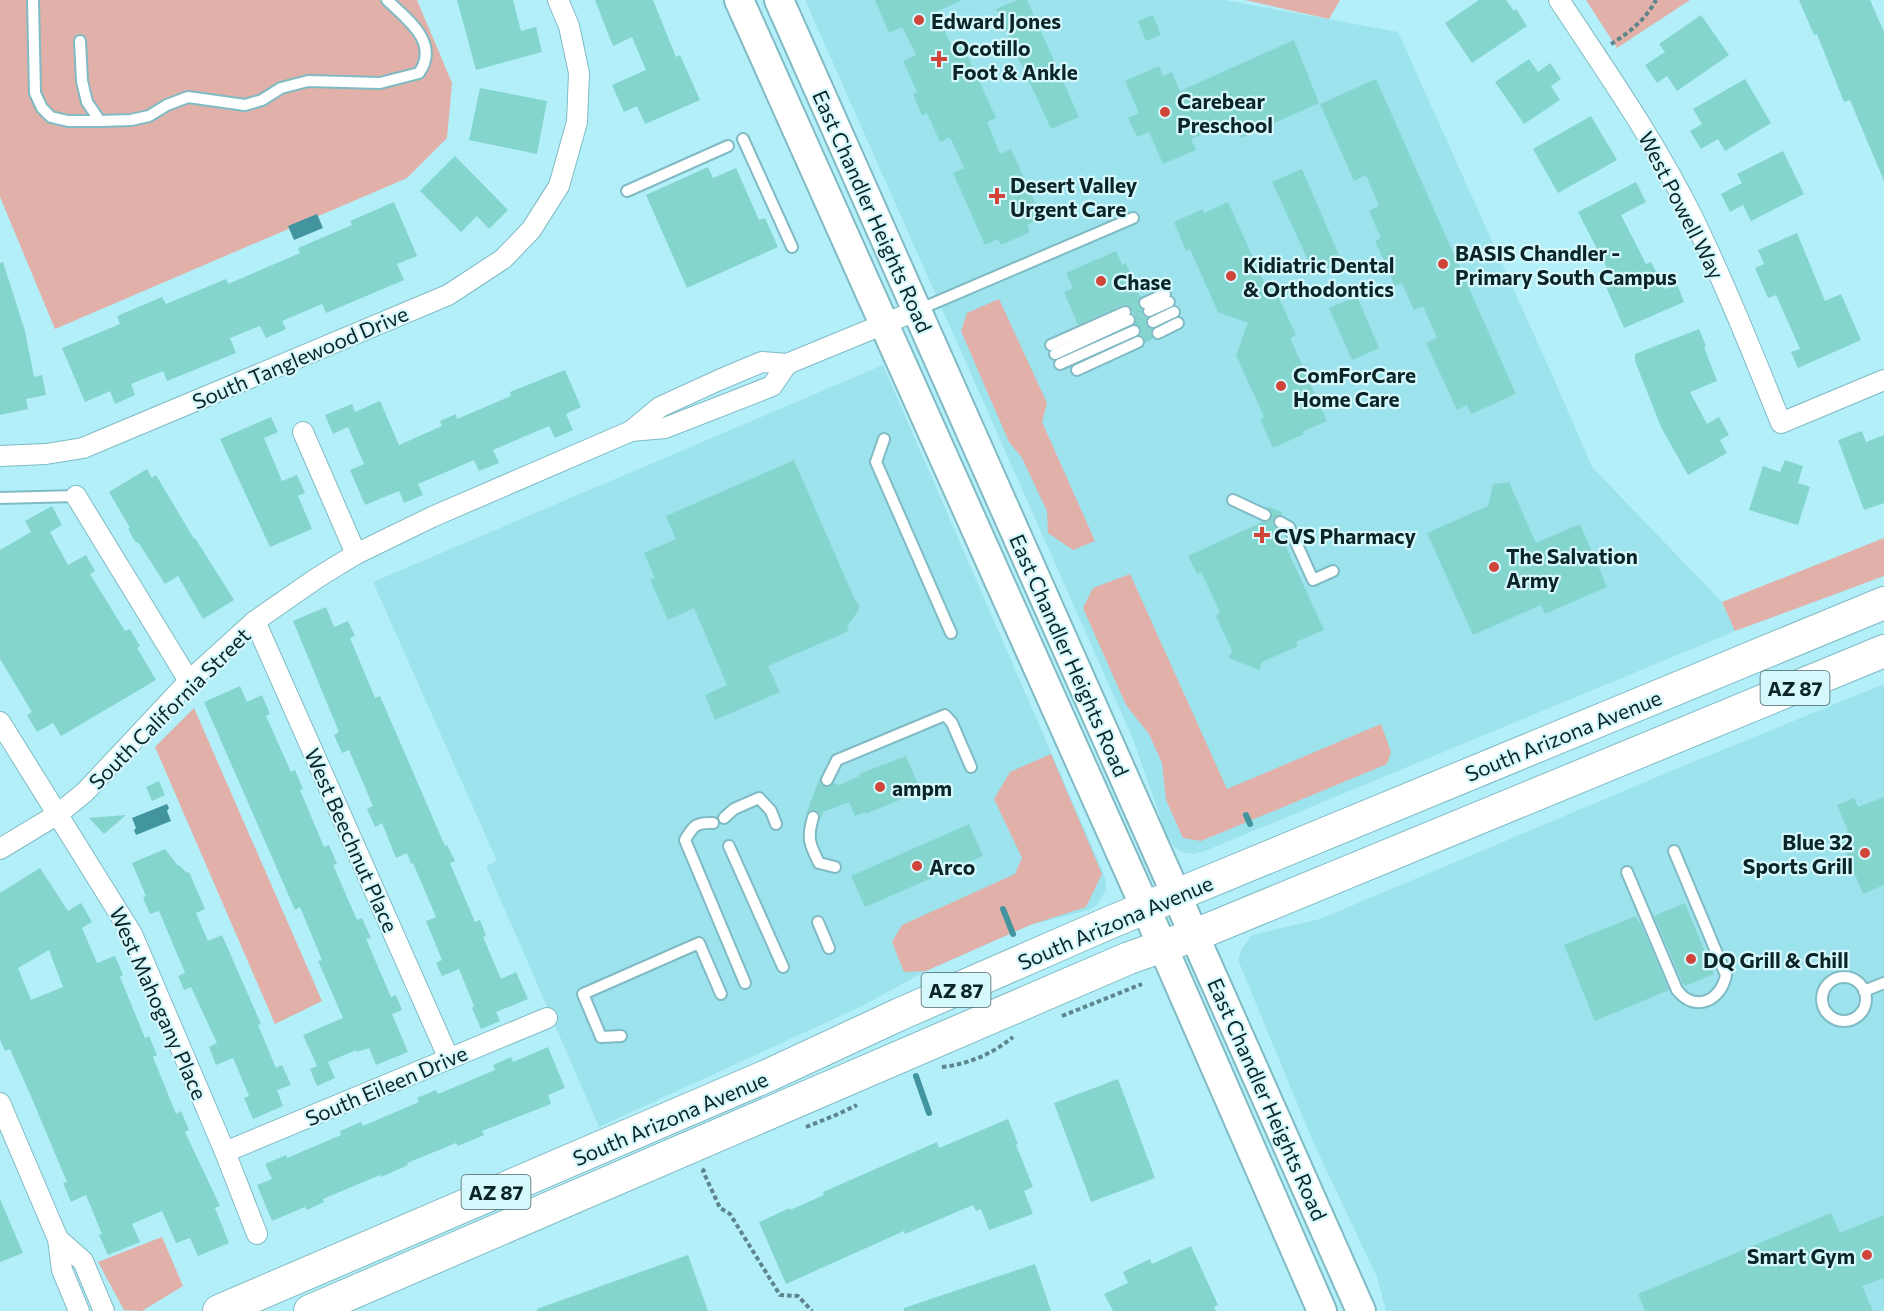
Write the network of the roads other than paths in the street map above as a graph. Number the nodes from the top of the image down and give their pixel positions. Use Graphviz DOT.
graph roads {
  1 [pos="33,0"];
  2 [pos="387,0"];
  3 [pos="558,0"];
  4 [pos="739,0"];
  5 [pos="779,0"];
  6 [pos="1559,0"];
  7 [pos="80,41"];
  8 [pos="100,121"];
  9 [pos="744,139"];
  10 [pos="728,146"];
  11 [pos="627,191"];
  12 [pos="1133,218"];
  13 [pos="792,247"];
  14 [pos="1169,303"];
  15 [pos="918,310"];
  16 [pos="1130,321"];
  17 [pos="884,323"];
  18 [pos="1178,323"];
  19 [pos="1158,333"];
  20 [pos="1138,342"];
  21 [pos="787,364"];
  22 [pos="1077,370"];
  23 [pos="719,380"];
  24 [pos="1884,381"];
  25 [pos="729,404"];
  26 [pos="959,405"];
  27 [pos="928,420"];
  28 [pos="631,431"];
  29 [pos="303,432"];
  30 [pos="884,439"];
  31 [pos="0,456"];
  32 [pos="76,496"];
  33 [pos="0,498"];
  34 [pos="1233,500"];
  35 [pos="1265,515"];
  36 [pos="1280,522"];
  37 [pos="356,554"];
  38 [pos="1333,571"];
  39 [pos="1884,603"];
  40 [pos="255,621"];
  41 [pos="951,633"];
  42 [pos="1884,651"];
  43 [pos="189,681"];
  44 [pos="0,722"];
  45 [pos="971,767"];
  46 [pos="827,780"];
  47 [pos="58,814"];
  48 [pos="813,817"];
  49 [pos="776,824"];
  50 [pos="729,846"];
  51 [pos="0,849"];
  52 [pos="1674,851"];
  53 [pos="835,867"];
  54 [pos="1627,872"];
  55 [pos="1177,895"];
  56 [pos="1145,908"];
  57 [pos="818,922"];
  58 [pos="1195,935"];
  59 [pos="1162,945"];
  60 [pos="829,948"];
  61 [pos="783,967"];
  62 [pos="745,983"];
  63 [pos="1884,983"];
  64 [pos="1864,992"];
  65 [pos="721,994"];
  66 [pos="547,1018"];
  67 [pos="621,1036"];
  68 [pos="449,1059"];
  69 [pos="0,1103"];
  70 [pos="657,1123"];
  71 [pos="225,1152"];
  72 [pos="671,1155"];
  73 [pos="257,1234"];
  74 [pos="58,1239"];
  75 [pos="79,1311"];
  76 [pos="104,1311"];
  77 [pos="219,1311"];
  78 [pos="310,1311"];
  79 [pos="1322,1311"];
  80 [pos="1361,1311"];
  1 -- 8 [label="lane"];
  2 -- 8 [label="lane"];
  3 -- 31 [label="street, South Tanglewood Drive"];
  4 -- 17 [label="main road, East Chandler Heights Road"];
  5 -- 15 [label="main road, East Chandler Heights Road"];
  6 -- 24 [label="street, West Powell Way"];
  7 -- 8 [label="lane"];
  9 -- 13 [label="lane"];
  10 -- 11 [label="lane"];
  12 -- 15 [label="lane"];
  14 -- 14 [label="lane"];
  15 -- 17 [label="street, South California Street"];
  15 -- 26 [label="main road, East Chandler Heights Road"];
  16 -- 16 [label="lane"];
  17 -- 21 [label="street, South California Street"];
  17 -- 27 [label="main road, East Chandler Heights Road"];
  18 -- 19 [label="lane"];
  20 -- 22 [label="lane"];
  21 -- 23 [label="street, South California Street"];
  21 -- 25 [label="street, South California Street"];
  23 -- 25 [label="street"];
  23 -- 28 [label="street, South California Street"];
  25 -- 28 [label="street, South California Street"];
  26 -- 27 [label="main road"];
  26 -- 55 [label="main road, East Chandler Heights Road"];
  27 -- 56 [label="main road, East Chandler Heights Road"];
  28 -- 37 [label="street, South California Street"];
  29 -- 37 [label="street"];
  30 -- 41 [label="lane"];
  32 -- 33 [label="lane"];
  32 -- 43 [label="street"];
  34 -- 35 [label="lane"];
  36 -- 38 [label="lane"];
  37 -- 40 [label="street, South California Street"];
  39 -- 55 [label="main road, South Arizona Avenue / AZ 87"];
  40 -- 43 [label="street, South California Street"];
  40 -- 68 [label="street, West Beechnut Place"];
  42 -- 58 [label="main road, South Arizona Avenue / AZ 87"];
  43 -- 47 [label="street, South California Street"];
  44 -- 47 [label="street, West Mahogany Place"];
  45 -- 46 [label="lane"];
  47 -- 51 [label="street, South California Street"];
  47 -- 71 [label="street, West Mahogany Place"];
  48 -- 53 [label="lane"];
  49 -- 62 [label="lane"];
  50 -- 61 [label="lane"];
  52 -- 54 [label="lane"];
  55 -- 56 [label="main road, South Arizona Avenue / AZ 87"];
  55 -- 58 [label="main road, East Chandler Heights Road"];
  56 -- 59 [label="main road, East Chandler Heights Road"];
  56 -- 70 [label="main road, South Arizona Avenue / AZ 87"];
  57 -- 60 [label="lane"];
  58 -- 59 [label="main road, South Arizona Avenue / AZ 87"];
  58 -- 80 [label="main road, East Chandler Heights Road"];
  59 -- 72 [label="main road, South Arizona Avenue / AZ 87"];
  59 -- 79 [label="main road, East Chandler Heights Road"];
  63 -- 64 [label="lane"];
  64 -- 64 [label="lane"];
  65 -- 67 [label="lane"];
  66 -- 68 [label="street, South Eileen Drive"];
  68 -- 71 [label="street, South Eileen Drive"];
  69 -- 74 [label="street"];
  70 -- 72 [label="main road"];
  70 -- 77 [label="main road, South Arizona Avenue / AZ 87"];
  71 -- 73 [label="street, West Mahogany Place"];
  72 -- 78 [label="main road, South Arizona Avenue / AZ 87"];
  74 -- 75 [label="street"];
  74 -- 76 [label="street"];
}
